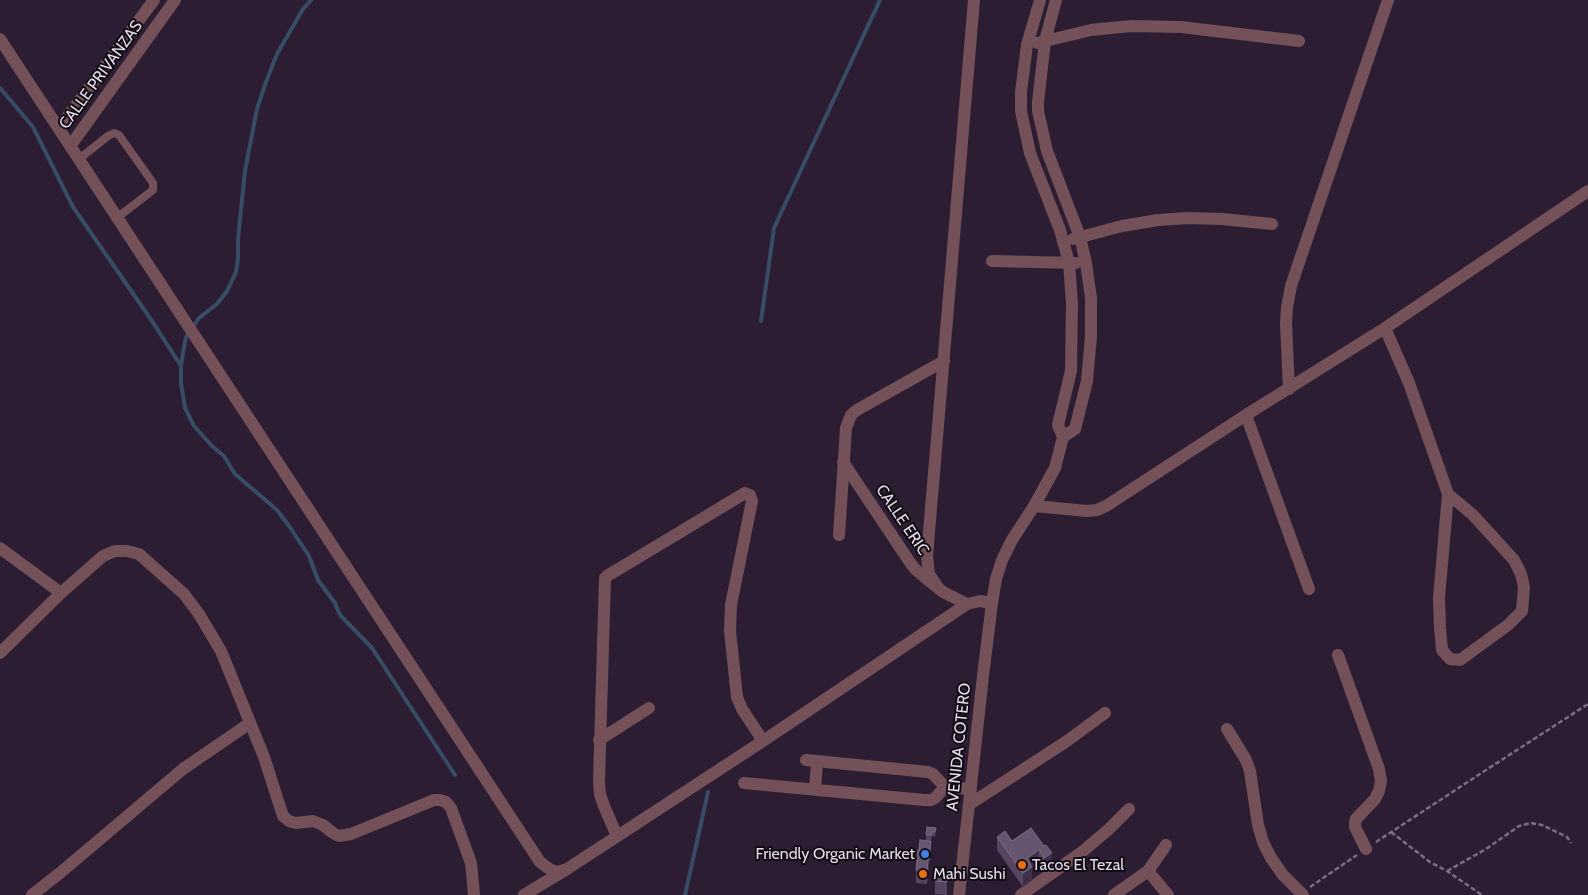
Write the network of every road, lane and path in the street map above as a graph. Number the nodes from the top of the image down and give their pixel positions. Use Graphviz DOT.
graph roads {
  1 [pos="154,0"];
  2 [pos="175,0"];
  3 [pos="974,0"];
  4 [pos="1040,0"];
  5 [pos="1056,0"];
  6 [pos="1388,0"];
  7 [pos="0,39"];
  8 [pos="1045,41"];
  9 [pos="1299,41"];
  10 [pos="1027,45"];
  11 [pos="59,128"];
  12 [pos="71,145"];
  13 [pos="79,159"];
  14 [pos="1588,191"];
  15 [pos="118,218"];
  16 [pos="1272,224"];
  17 [pos="1080,237"];
  18 [pos="1063,241"];
  19 [pos="992,261"];
  20 [pos="1069,263"];
  21 [pos="1086,263"];
  22 [pos="1385,328"];
  23 [pos="944,361"];
  24 [pos="1289,389"];
  25 [pos="1246,415"];
  26 [pos="1063,437"];
  27 [pos="844,462"];
  28 [pos="1448,494"];
  29 [pos="1034,506"];
  30 [pos="839,535"];
  31 [pos="0,548"];
  32 [pos="939,589"];
  33 [pos="1309,589"];
  34 [pos="61,593"];
  35 [pos="992,603"];
  36 [pos="967,604"];
  37 [pos="0,653"];
  38 [pos="1338,655"];
  39 [pos="1588,704"];
  40 [pos="648,708"];
  41 [pos="1105,713"];
  42 [pos="250,722"];
  43 [pos="1227,729"];
  44 [pos="600,740"];
  45 [pos="763,742"];
  46 [pos="744,783"];
  47 [pos="945,787"];
  48 [pos="971,789"];
  49 [pos="815,790"];
  50 [pos="970,804"];
  51 [pos="1129,809"];
  52 [pos="1391,832"];
  53 [pos="617,836"];
  54 [pos="1571,844"];
  55 [pos="1166,845"];
  56 [pos="1366,849"];
  57 [pos="567,869"];
  58 [pos="1148,870"];
  59 [pos="1447,871"];
  60 [pos="1302,894"];
  61 [pos="32,895"];
  62 [pos="474,895"];
  63 [pos="524,895"];
  64 [pos="959,895"];
  65 [pos="1022,895"];
  66 [pos="1114,895"];
  67 [pos="1168,895"];
  68 [pos="1482,895"];
  1 -- 11 [label="street, CALLE PRIVANZAS"];
  2 -- 12 [label="street, CALLE PRIVANZAS"];
  3 -- 23 [label="street"];
  4 -- 10 [label="street"];
  5 -- 8 [label="street"];
  6 -- 24 [label="street"];
  7 -- 11 [label="street"];
  8 -- 9 [label="street"];
  8 -- 10 [label="street"];
  8 -- 17 [label="street"];
  10 -- 18 [label="street"];
  11 -- 12 [label="street"];
  12 -- 13 [label="street"];
  13 -- 15 [label="street"];
  13 -- 15 [label="lane"];
  14 -- 22 [label="street"];
  15 -- 57 [label="street"];
  16 -- 17 [label="street"];
  17 -- 18 [label="street"];
  17 -- 21 [label="street"];
  18 -- 20 [label="street"];
  19 -- 20 [label="street"];
  20 -- 21 [label="street"];
  20 -- 26 [label="street"];
  21 -- 26 [label="street"];
  22 -- 24 [label="street"];
  22 -- 28 [label="street"];
  23 -- 27 [label="street"];
  23 -- 32 [label="street"];
  24 -- 25 [label="street"];
  25 -- 29 [label="street"];
  25 -- 33 [label="street"];
  26 -- 29 [label="street, AVENIDA COTERO"];
  27 -- 30 [label="street"];
  27 -- 32 [label="street, CALLE ERIC"];
  28 -- 28 [label="street"];
  29 -- 35 [label="street, AVENIDA COTERO"];
  31 -- 34 [label="street"];
  32 -- 36 [label="street, CALLE ERIC"];
  34 -- 37 [label="street"];
  34 -- 42 [label="street"];
  35 -- 36 [label="street"];
  35 -- 48 [label="street, AVENIDA COTERO"];
  36 -- 45 [label="street"];
  38 -- 56 [label="street"];
  39 -- 52 [label="path"];
  40 -- 44 [label="street"];
  41 -- 50 [label="street"];
  42 -- 61 [label="street"];
  42 -- 62 [label="street"];
  43 -- 60 [label="street"];
  44 -- 45 [label="street"];
  44 -- 53 [label="street"];
  45 -- 53 [label="street"];
  46 -- 49 [label="street"];
  47 -- 48 [label="street"];
  47 -- 49 [label="street"];
  47 -- 49 [label="street"];
  48 -- 50 [label="street, AVENIDA COTERO"];
  50 -- 64 [label="street, AVENIDA COTERO"];
  51 -- 65 [label="street"];
  52 -- 56 [label="path"];
  52 -- 59 [label="path"];
  53 -- 57 [label="street"];
  54 -- 59 [label="path"];
  55 -- 58 [label="street"];
  56 -- 60 [label="path"];
  57 -- 63 [label="street"];
  58 -- 66 [label="street"];
  58 -- 67 [label="street"];
  59 -- 68 [label="path"];
}
